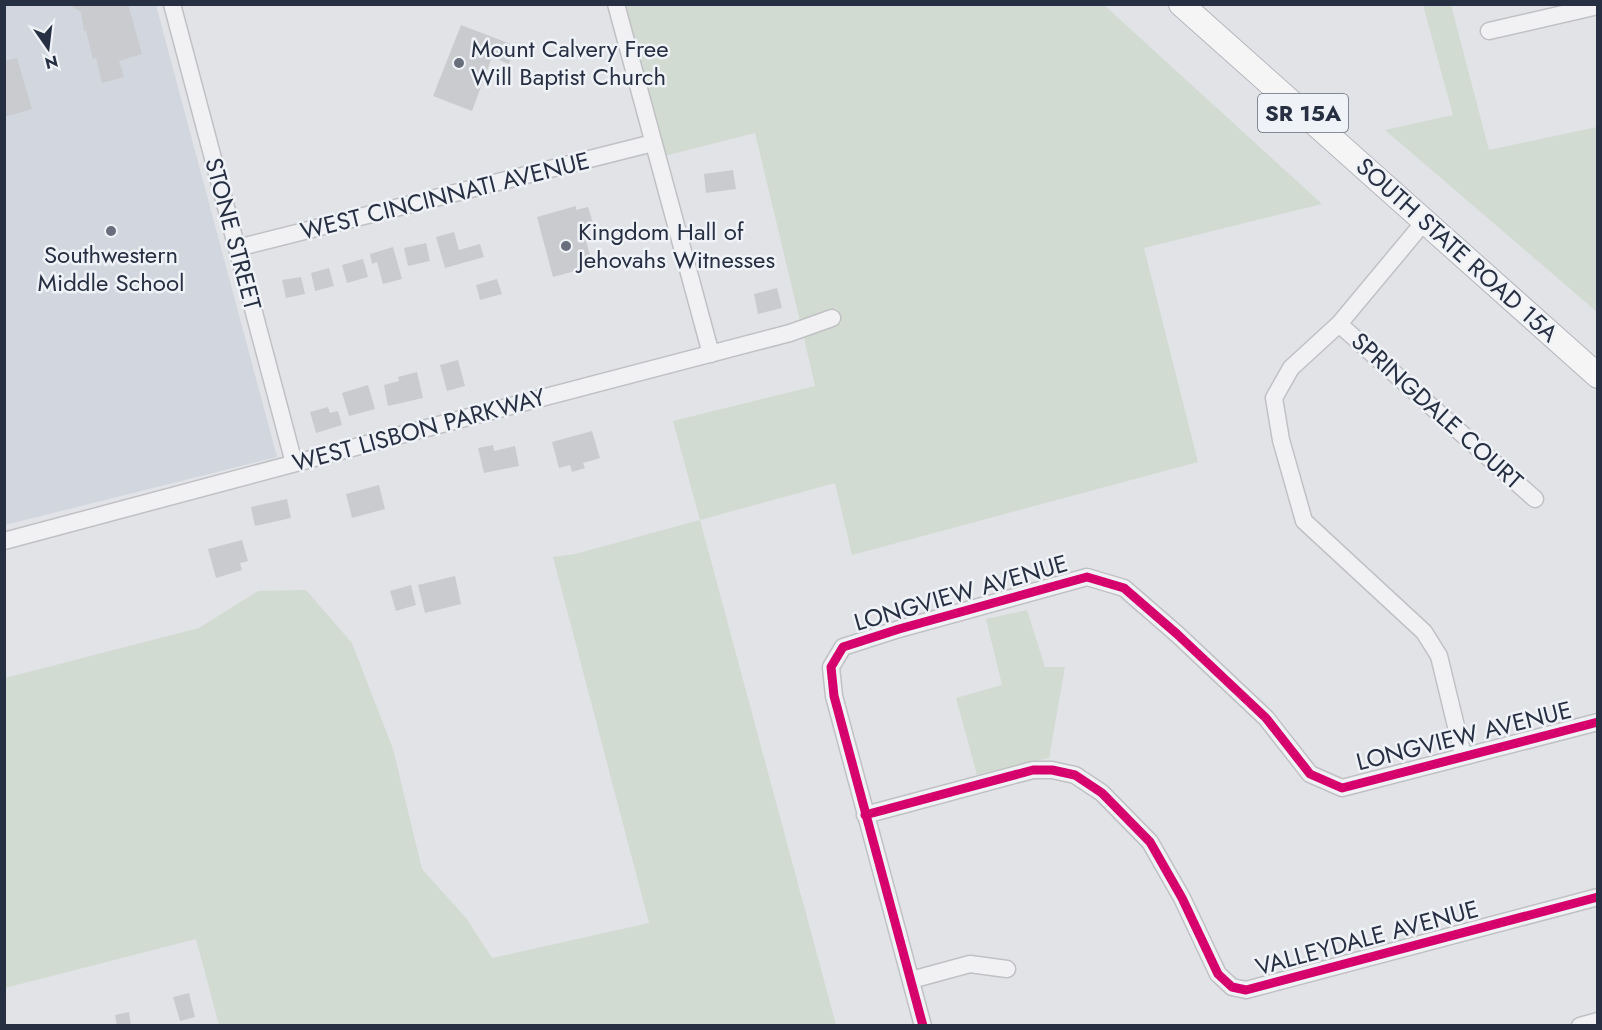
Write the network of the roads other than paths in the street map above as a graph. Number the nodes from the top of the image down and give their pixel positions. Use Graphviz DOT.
graph roads {
  1 [pos="172,4"];
  2 [pos="616,4"];
  3 [pos="1181,4"];
  4 [pos="1598,6"];
  5 [pos="1489,31"];
  6 [pos="653,143"];
  7 [pos="1424,222"];
  8 [pos="237,249"];
  9 [pos="832,318"];
  10 [pos="1339,324"];
  11 [pos="711,354"];
  12 [pos="1598,376"];
  13 [pos="294,463"];
  14 [pos="1536,499"];
  15 [pos="4,541"];
  16 [pos="1598,722"];
  17 [pos="1463,755"];
  18 [pos="865,815"];
  19 [pos="1598,897"];
  20 [pos="1007,969"];
  21 [pos="911,980"];
  22 [pos="923,1026"];
  1 -- 8 [label="street, STONE STREET"];
  2 -- 6 [label="street"];
  3 -- 7 [label="highway, SOUTH STATE ROAD 15A / SR 15A"];
  4 -- 5 [label="street"];
  6 -- 8 [label="street, WEST CINCINNATI AVENUE"];
  6 -- 11 [label="street"];
  7 -- 10 [label="street"];
  7 -- 12 [label="highway, SOUTH STATE ROAD 15A / SR 15A"];
  8 -- 13 [label="street, STONE STREET"];
  9 -- 11 [label="street, WEST LISBON PARKWAY"];
  10 -- 14 [label="street, SPRINGDALE COURT"];
  10 -- 17 [label="street"];
  11 -- 13 [label="street, WEST LISBON PARKWAY"];
  13 -- 15 [label="street, WEST LISBON PARKWAY"];
  16 -- 17 [label="street, LONGVIEW AVENUE"];
  17 -- 18 [label="street, LONGVIEW AVENUE"];
  18 -- 19 [label="street, VALLEYDALE AVENUE"];
  18 -- 21 [label="street"];
  20 -- 21 [label="street"];
  21 -- 22 [label="street"];
}
